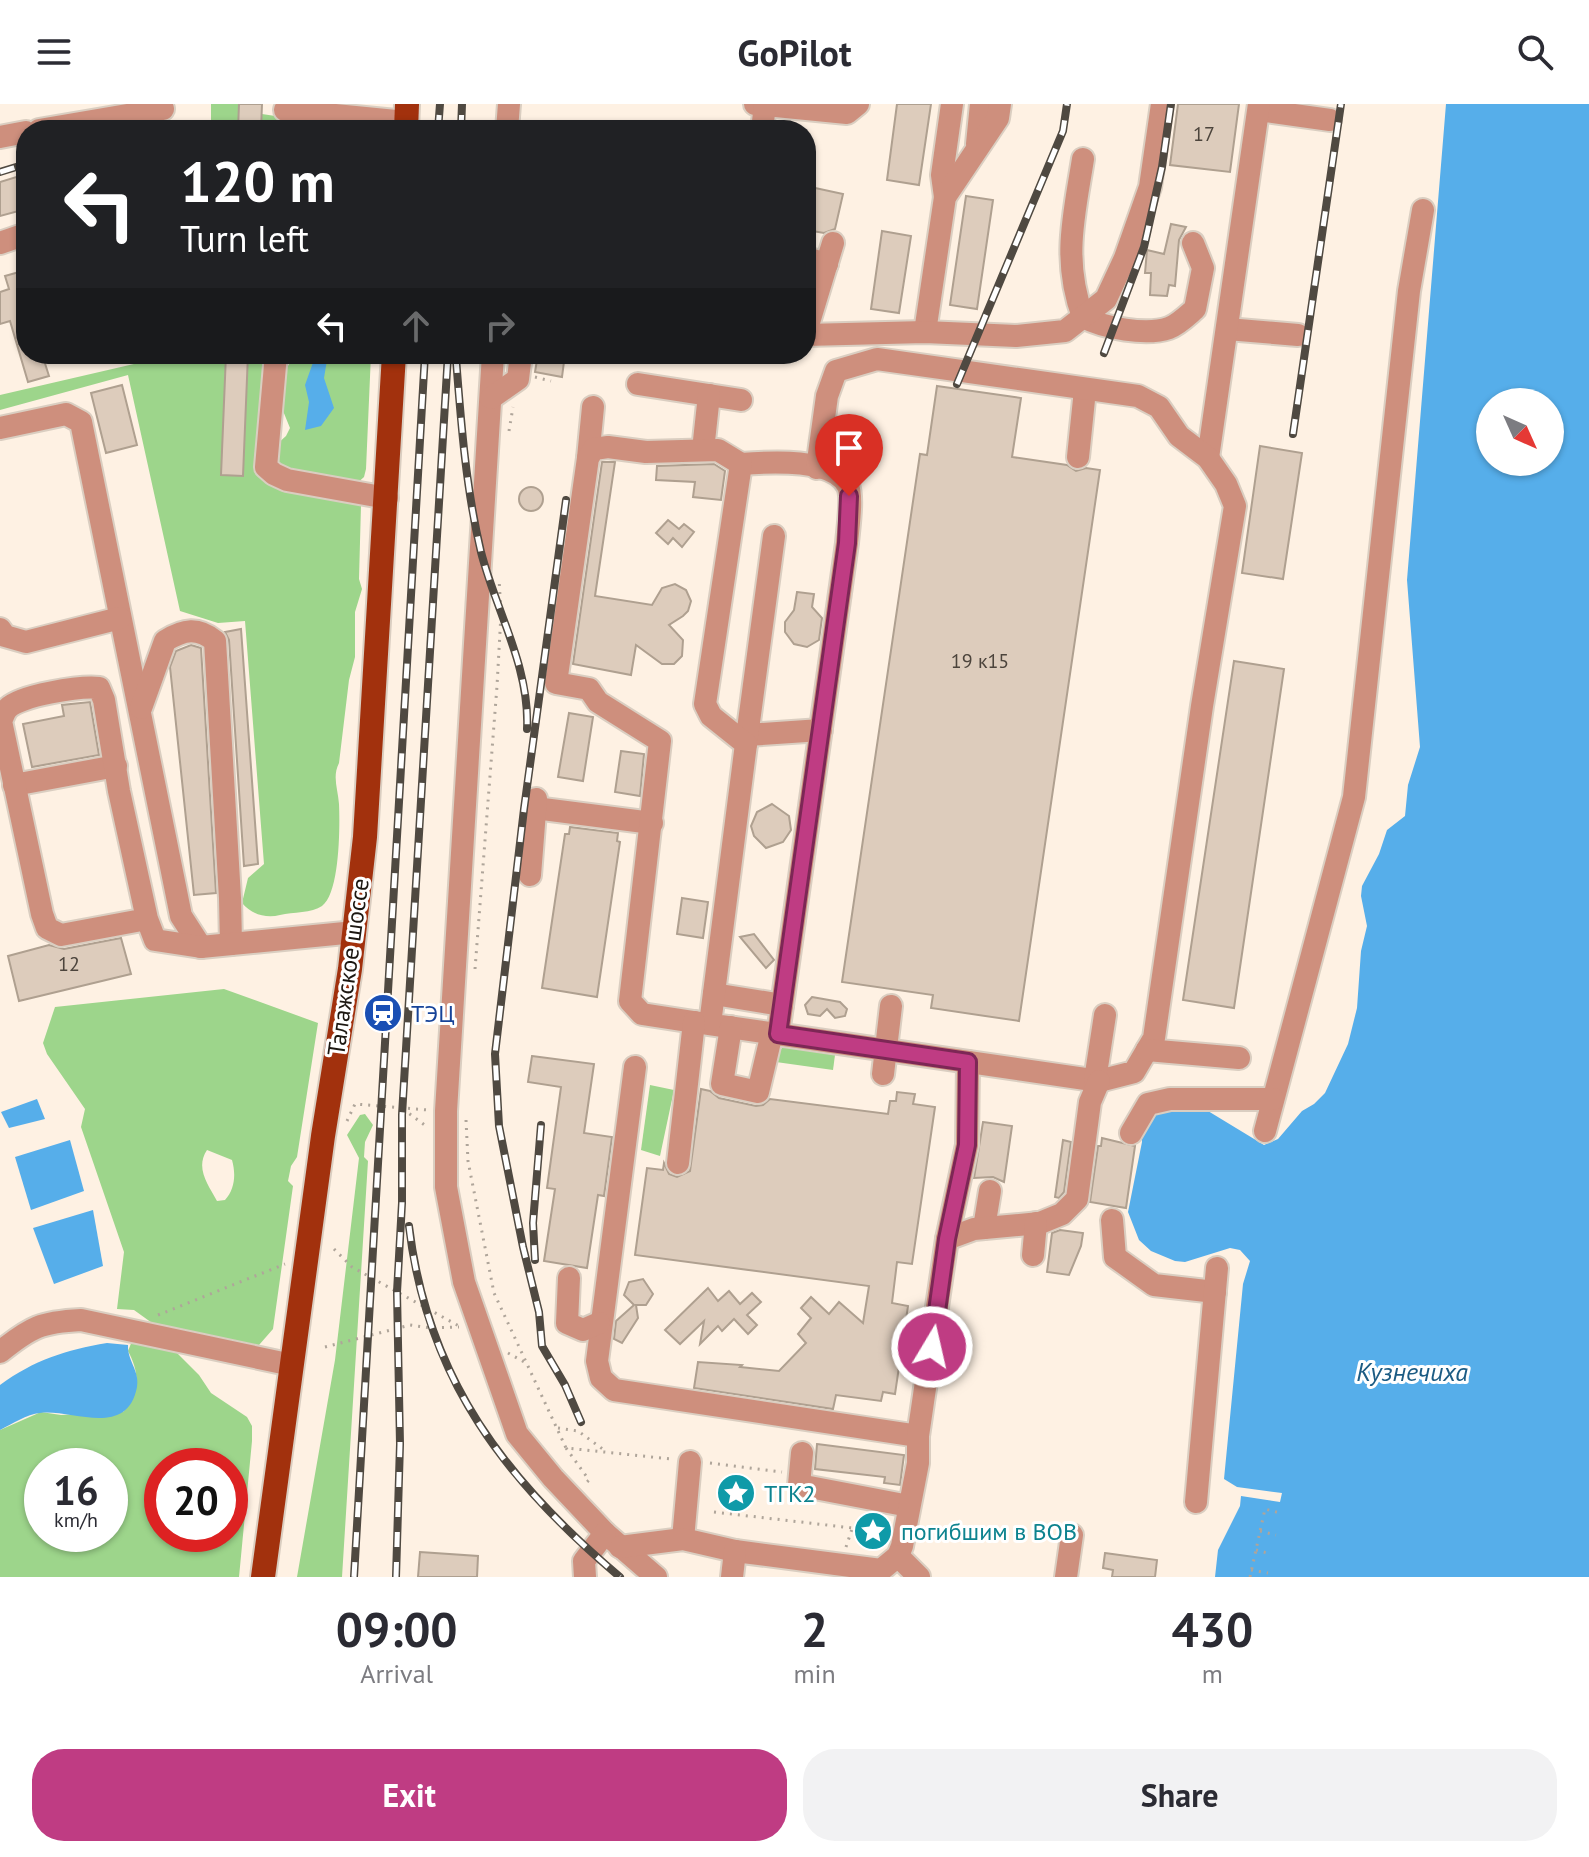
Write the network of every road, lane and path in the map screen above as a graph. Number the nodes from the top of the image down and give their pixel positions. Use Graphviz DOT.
graph roads {
  1 [pos="755,104"];
  2 [pos="858,104"];
  3 [pos="952,104"];
  4 [pos="981,104"];
  5 [pos="1000,104"];
  6 [pos="1162,104"];
  7 [pos="765,105"];
  8 [pos="1259,107"];
  9 [pos="285,110"];
  10 [pos="162,114"];
  11 [pos="406,119"];
  12 [pos="116,120"];
  13 [pos="1330,120"];
  14 [pos="977,150"];
  15 [pos="1083,159"];
  16 [pos="945,197"];
  17 [pos="1423,210"];
  18 [pos="1193,243"];
  19 [pos="822,255"];
  20 [pos="816,284"];
  21 [pos="1083,317"];
  22 [pos="1227,329"];
  23 [pos="925,332"];
  24 [pos="816,333"];
  25 [pos="1298,335"];
  26 [pos="275,364"];
  27 [pos="394,364"];
  28 [pos="493,364"];
  29 [pos="522,364"];
  30 [pos="524,378"];
  31 [pos="551,381"];
  32 [pos="638,384"];
  33 [pos="1085,390"];
  34 [pos="709,395"];
  35 [pos="491,398"];
  36 [pos="741,400"];
  37 [pos="593,407"];
  38 [pos="0,428"];
  39 [pos="507,441"];
  40 [pos="703,450"];
  41 [pos="1078,457"];
  42 [pos="588,458"];
  43 [pos="1208,458"];
  44 [pos="741,464"];
  45 [pos="817,468"];
  46 [pos="387,498"];
  47 [pos="774,536"];
  48 [pos="499,568"];
  49 [pos="120,618"];
  50 [pos="0,629"];
  51 [pos="140,710"];
  52 [pos="821,730"];
  53 [pos="747,739"];
  54 [pos="116,766"];
  55 [pos="14,785"];
  56 [pos="652,823"];
  57 [pos="530,875"];
  58 [pos="147,919"];
  59 [pos="355,932"];
  60 [pos="231,944"];
  61 [pos="201,947"];
  62 [pos="475,979"];
  63 [pos="714,994"];
  64 [pos="782,1005"];
  65 [pos="891,1006"];
  66 [pos="1105,1015"];
  67 [pos="712,1024"];
  68 [pos="775,1033"];
  69 [pos="885,1049"];
  70 [pos="1147,1050"];
  71 [pos="1239,1058"];
  72 [pos="968,1062"];
  73 [pos="635,1067"];
  74 [pos="883,1074"];
  75 [pos="1097,1080"];
  76 [pos="1273,1099"];
  77 [pos="381,1106"];
  78 [pos="390,1108"];
  79 [pos="466,1113"];
  80 [pos="1265,1131"];
  81 [pos="1131,1133"];
  82 [pos="678,1163"];
  83 [pos="990,1191"];
  84 [pos="1112,1220"];
  85 [pos="1036,1223"];
  86 [pos="984,1228"];
  87 [pos="947,1239"];
  88 [pos="334,1249"];
  89 [pos="1033,1255"];
  90 [pos="285,1264"];
  91 [pos="1217,1268"];
  92 [pos="569,1278"];
  93 [pos="1215,1292"];
  94 [pos="158,1315"];
  95 [pos="599,1323"];
  96 [pos="485,1341"];
  97 [pos="325,1347"];
  98 [pos="0,1352"];
  99 [pos="526,1363"];
  100 [pos="292,1365"];
  101 [pos="556,1427"];
  102 [pos="918,1436"];
  103 [pos="566,1448"];
  104 [pos="607,1452"];
  105 [pos="690,1462"];
  106 [pos="800,1464"];
  107 [pos="571,1497"];
  108 [pos="1196,1502"];
  109 [pos="909,1506"];
  110 [pos="714,1512"];
  111 [pos="1280,1513"];
  112 [pos="871,1516"];
  113 [pos="1260,1531"];
  114 [pos="1072,1535"];
  115 [pos="1276,1535"];
  116 [pos="683,1539"];
  117 [pos="612,1540"];
  118 [pos="1256,1550"];
  119 [pos="735,1551"];
  120 [pos="1271,1554"];
  121 [pos="898,1556"];
  122 [pos="1251,1570"];
  123 [pos="1268,1573"];
  124 [pos="263,1577"];
  125 [pos="585,1577"];
  126 [pos="656,1577"];
  127 [pos="732,1577"];
  128 [pos="919,1577"];
  129 [pos="1066,1577"];
  130 [pos="1250,1577"];
  1 -- 7 [label="street"];
  2 -- 7 [label="street"];
  3 -- 16 [label="street"];
  4 -- 14 [label="street"];
  5 -- 14 [label="street"];
  6 -- 21 [label="street"];
  8 -- 13 [label="street"];
  8 -- 22 [label="street"];
  9 -- 11 [label="street"];
  10 -- 12 [label="street"];
  14 -- 16 [label="street"];
  15 -- 21 [label="street"];
  16 -- 23 [label="street"];
  17 -- 76 [label="street"];
  18 -- 21 [label="street"];
  19 -- 20 [label="street"];
  21 -- 23 [label="street"];
  22 -- 25 [label="street"];
  22 -- 43 [label="street"];
  23 -- 24 [label="street"];
  26 -- 46 [label="street"];
  27 -- 46 [label="main road, Талажское шоссе"];
  28 -- 35 [label="street"];
  29 -- 30 [label="street"];
  30 -- 31 [label="path"];
  30 -- 35 [label="street"];
  30 -- 39 [label="path"];
  32 -- 34 [label="street"];
  33 -- 41 [label="street"];
  33 -- 43 [label="street"];
  33 -- 45 [label="street"];
  34 -- 36 [label="street"];
  34 -- 40 [label="street"];
  35 -- 96 [label="street"];
  37 -- 42 [label="street"];
  38 -- 49 [label="street"];
  40 -- 42 [label="street"];
  40 -- 44 [label="street"];
  42 -- 56 [label="street"];
  43 -- 70 [label="street"];
  44 -- 45 [label="street"];
  44 -- 53 [label="street"];
  45 -- 52 [label="street"];
  46 -- 59 [label="main road, Талажское шоссе"];
  47 -- 53 [label="street"];
  48 -- 62 [label="path"];
  49 -- 50 [label="street"];
  49 -- 51 [label="street"];
  51 -- 60 [label="street"];
  51 -- 61 [label="street"];
  52 -- 53 [label="street"];
  52 -- 64 [label="street"];
  53 -- 63 [label="street"];
  54 -- 55 [label="street"];
  54 -- 55 [label="street"];
  54 -- 58 [label="street"];
  55 -- 58 [label="street"];
  56 -- 57 [label="street"];
  56 -- 67 [label="street"];
  58 -- 61 [label="street"];
  59 -- 60 [label="street"];
  59 -- 100 [label="main road, Талажское шоссе"];
  60 -- 61 [label="street"];
  63 -- 64 [label="street"];
  63 -- 67 [label="street"];
  64 -- 68 [label="street"];
  65 -- 69 [label="street"];
  66 -- 75 [label="street"];
  67 -- 68 [label="street"];
  67 -- 68 [label="street"];
  67 -- 82 [label="street"];
  68 -- 69 [label="street"];
  69 -- 72 [label="street"];
  69 -- 74 [label="street"];
  70 -- 71 [label="street"];
  70 -- 75 [label="street"];
  72 -- 75 [label="street"];
  72 -- 87 [label="street"];
  73 -- 102 [label="street"];
  75 -- 85 [label="street"];
  76 -- 80 [label="street"];
  76 -- 81 [label="street"];
  77 -- 78 [label="path"];
  79 -- 99 [label="path"];
  83 -- 86 [label="street"];
  84 -- 93 [label="street"];
  85 -- 86 [label="street"];
  85 -- 89 [label="street"];
  86 -- 87 [label="street"];
  87 -- 102 [label="street"];
  88 -- 97 [label="path"];
  90 -- 94 [label="path"];
  91 -- 93 [label="street"];
  92 -- 95 [label="street"];
  93 -- 108 [label="street"];
  96 -- 99 [label="path"];
  96 -- 107 [label="street"];
  98 -- 100 [label="street"];
  99 -- 101 [label="path"];
  100 -- 124 [label="main road, Талажское шоссе"];
  101 -- 103 [label="path"];
  101 -- 104 [label="path"];
  102 -- 109 [label="street"];
  103 -- 104 [label="path"];
  103 -- 107 [label="path"];
  104 -- 105 [label="path"];
  105 -- 106 [label="path"];
  105 -- 116 [label="street"];
  106 -- 109 [label="street"];
  107 -- 117 [label="street"];
  109 -- 121 [label="street"];
  110 -- 112 [label="path"];
  111 -- 113 [label="path"];
  113 -- 115 [label="path"];
  113 -- 118 [label="path"];
  114 -- 129 [label="street"];
  116 -- 117 [label="street"];
  116 -- 119 [label="street"];
  117 -- 125 [label="street"];
  117 -- 126 [label="street"];
  118 -- 120 [label="path"];
  118 -- 122 [label="path"];
  119 -- 121 [label="street"];
  119 -- 127 [label="street"];
  121 -- 128 [label="street"];
  122 -- 123 [label="path"];
  122 -- 130 [label="path"];
}
